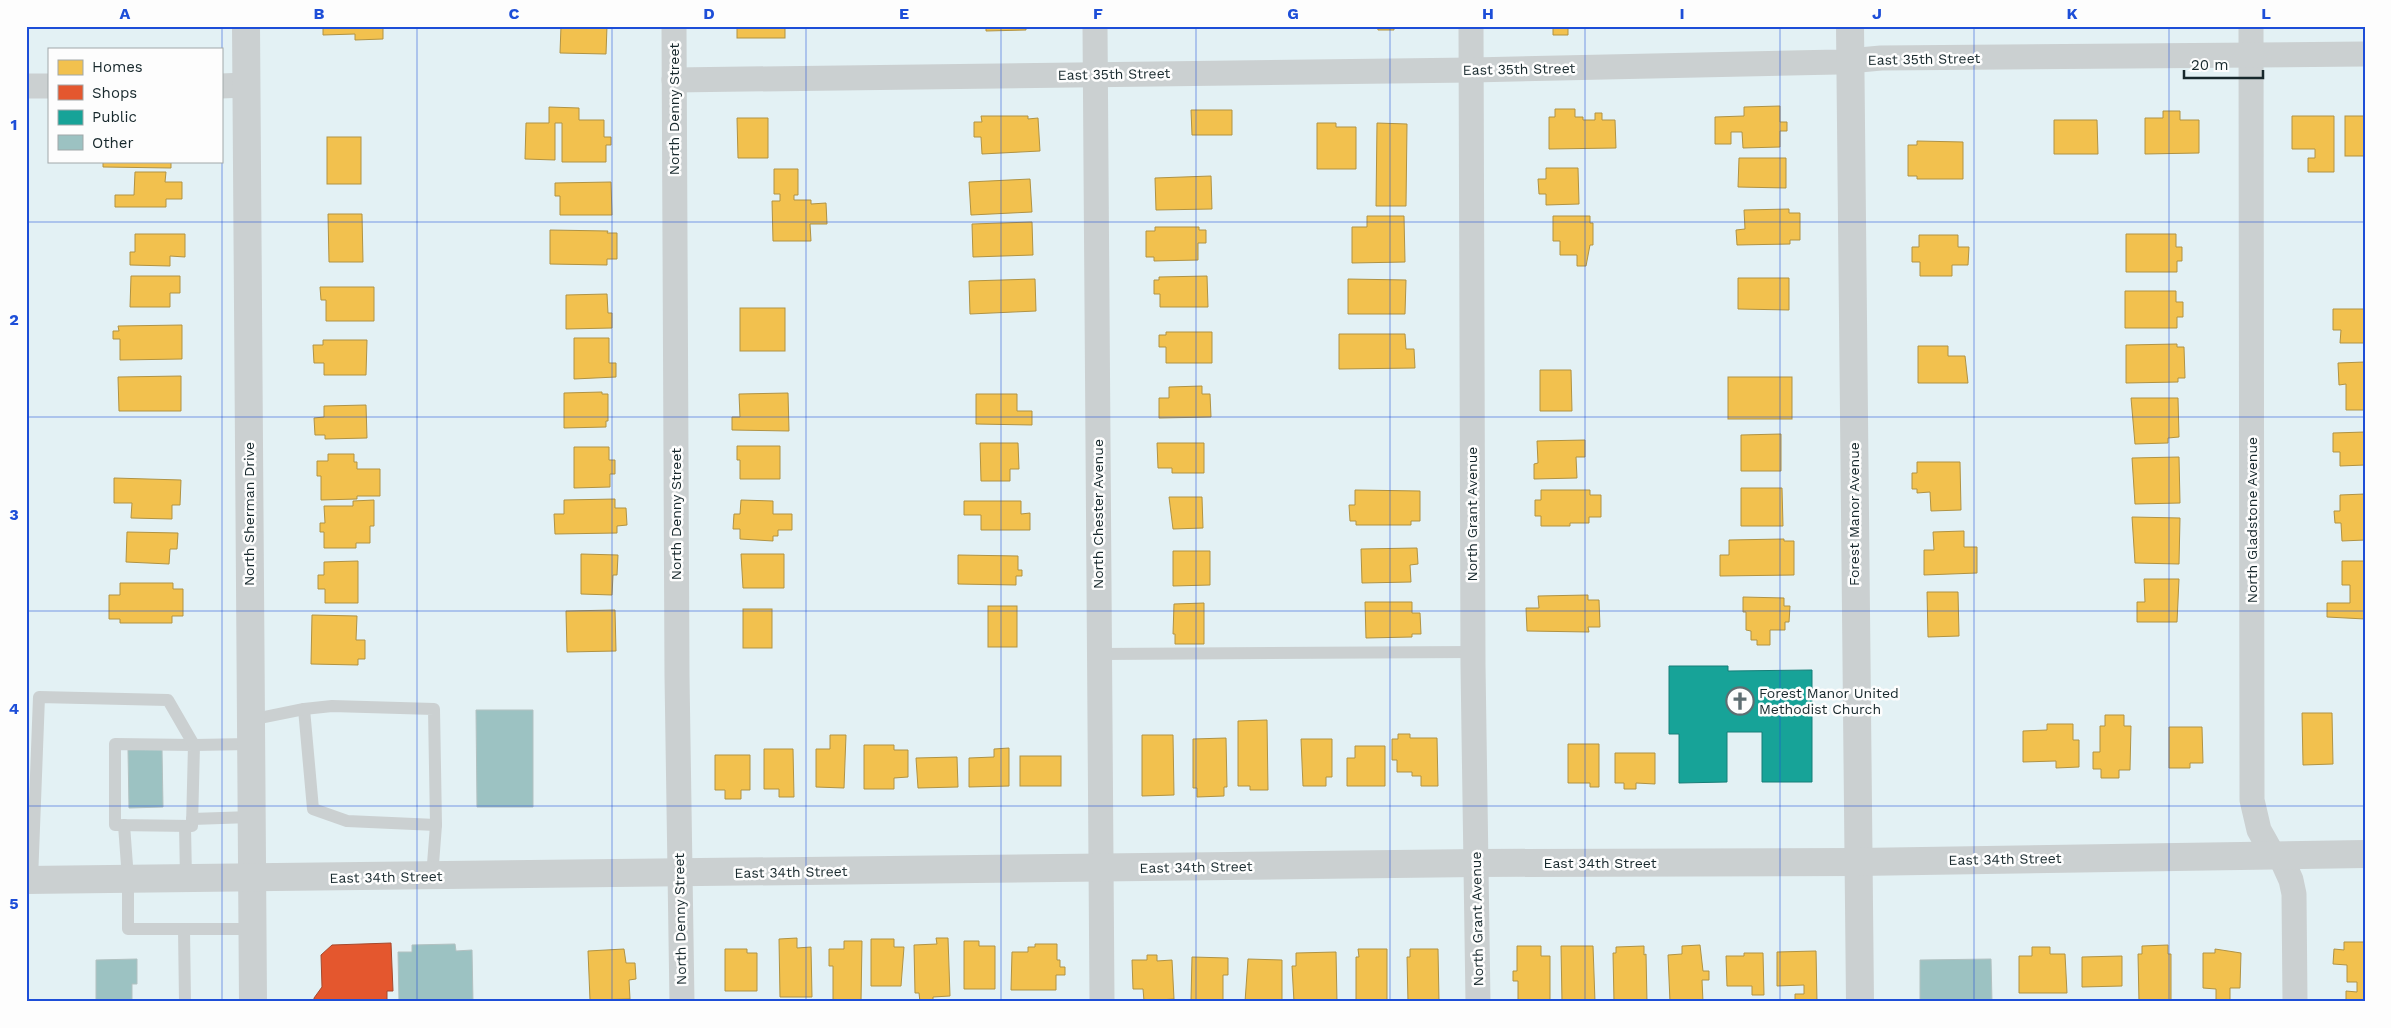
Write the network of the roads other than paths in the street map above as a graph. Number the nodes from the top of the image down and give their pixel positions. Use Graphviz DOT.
graph roads {
  1 [pos="246,26"];
  2 [pos="674,26"];
  3 [pos="1095,26"];
  4 [pos="1471,26"];
  5 [pos="1850,26"];
  6 [pos="2251,26"];
  7 [pos="2365,54"];
  8 [pos="2251,56"];
  9 [pos="1850,60"];
  10 [pos="1472,70"];
  11 [pos="1095,74"];
  12 [pos="674,80"];
  13 [pos="26,86"];
  14 [pos="48,86"];
  15 [pos="234,86"];
  16 [pos="1473,652"];
  17 [pos="1099,654"];
  18 [pos="304,709"];
  19 [pos="250,732"];
  20 [pos="194,744"];
  21 [pos="251,817"];
  22 [pos="188,822"];
  23 [pos="124,825"];
  24 [pos="436,825"];
  25 [pos="2365,854"];
  26 [pos="2273,855"];
  27 [pos="1858,862"];
  28 [pos="1477,863"];
  29 [pos="1100,868"];
  30 [pos="679,874"];
  31 [pos="432,876"];
  32 [pos="128,879"];
  33 [pos="186,879"];
  34 [pos="251,879"];
  35 [pos="29,880"];
  36 [pos="184,929"];
  37 [pos="252,929"];
  38 [pos="185,1002"];
  39 [pos="252,1002"];
  40 [pos="682,1002"];
  41 [pos="1102,1002"];
  42 [pos="1478,1002"];
  43 [pos="1860,1002"];
  44 [pos="2295,1002"];
  1 -- 15 [label="main road, North Sherman Drive"];
  2 -- 12 [label="street, North Denny Street"];
  3 -- 11 [label="street, North Chester Avenue"];
  4 -- 10 [label="street, North Grant Avenue"];
  5 -- 9 [label="main road, Forest Manor Avenue"];
  6 -- 8 [label="street, North Gladstone Avenue"];
  7 -- 8 [label="street, East 35th Street"];
  8 -- 9 [label="street, East 35th Street"];
  8 -- 26 [label="street, North Gladstone Avenue"];
  9 -- 10 [label="street, East 35th Street"];
  9 -- 27 [label="main road, Forest Manor Avenue"];
  10 -- 11 [label="street, East 35th Street"];
  10 -- 16 [label="street, North Grant Avenue"];
  11 -- 12 [label="street, East 35th Street"];
  11 -- 17 [label="street, North Chester Avenue"];
  12 -- 30 [label="street, North Denny Street"];
  13 -- 14 [label="street"];
  15 -- 19 [label="main road, North Sherman Drive"];
  16 -- 17 [label="lane"];
  16 -- 28 [label="street, North Grant Avenue"];
  17 -- 29 [label="street, North Chester Avenue"];
  18 -- 19 [label="lane"];
  18 -- 24 [label="lane"];
  18 -- 24 [label="lane"];
  19 -- 20 [label="lane"];
  19 -- 21 [label="main road, North Sherman Drive"];
  20 -- 22 [label="lane"];
  20 -- 23 [label="lane"];
  20 -- 35 [label="lane"];
  21 -- 22 [label="lane"];
  21 -- 34 [label="main road, North Sherman Drive"];
  22 -- 23 [label="lane"];
  22 -- 33 [label="lane"];
  23 -- 32 [label="lane"];
  24 -- 31 [label="lane"];
  25 -- 26 [label="main road, East 34th Street"];
  26 -- 27 [label="main road, East 34th Street"];
  26 -- 44 [label="street, North Gladstone Avenue"];
  27 -- 28 [label="main road, East 34th Street"];
  27 -- 43 [label="main road, Forest Manor Avenue"];
  28 -- 29 [label="main road, East 34th Street"];
  28 -- 42 [label="street, North Grant Avenue"];
  29 -- 30 [label="main road, East 34th Street"];
  29 -- 41 [label="street, North Chester Avenue"];
  30 -- 31 [label="main road, East 34th Street"];
  30 -- 40 [label="street, North Denny Street"];
  31 -- 34 [label="main road, East 34th Street"];
  32 -- 33 [label="main road, East 34th Street"];
  32 -- 35 [label="main road, East 34th Street"];
  32 -- 36 [label="lane"];
  33 -- 34 [label="main road, East 34th Street"];
  34 -- 37 [label="main road, North Sherman Drive"];
  36 -- 37 [label="lane"];
  36 -- 38 [label="lane"];
  37 -- 39 [label="main road, North Sherman Drive"];
}
